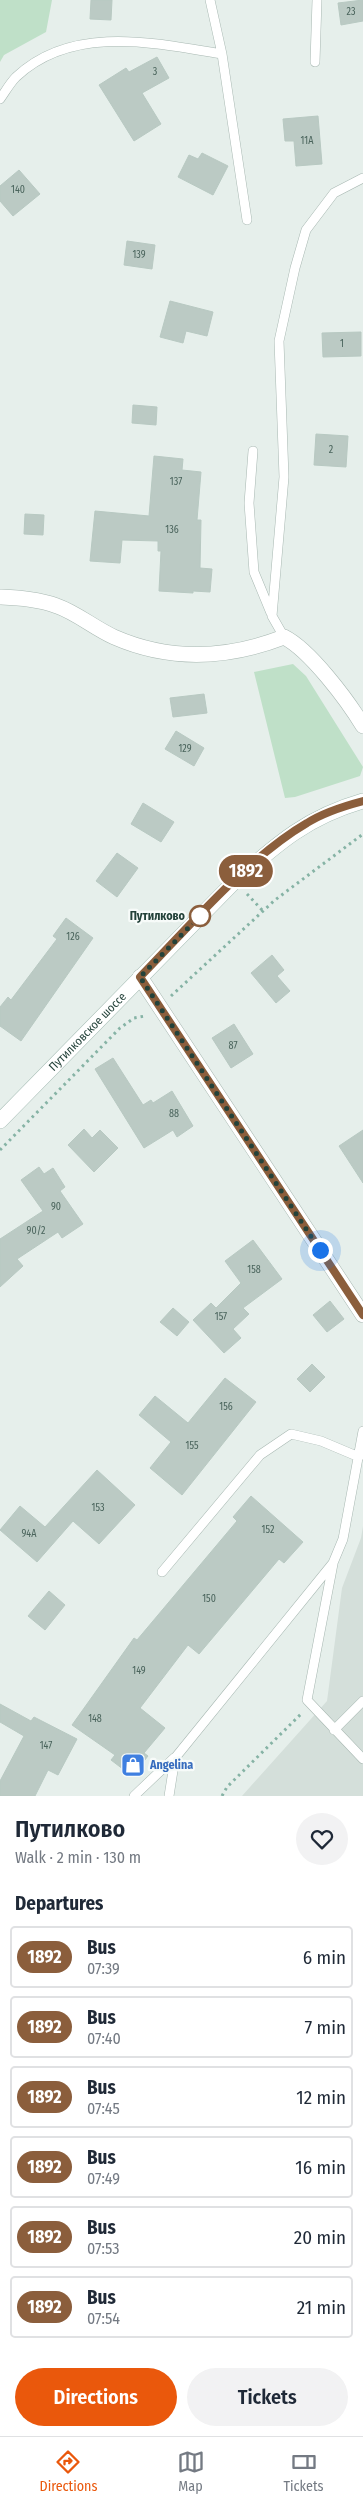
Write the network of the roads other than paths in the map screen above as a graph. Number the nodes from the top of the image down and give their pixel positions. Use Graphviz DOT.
graph roads {
  1 [pos="210,0"];
  2 [pos="317,0"];
  3 [pos="222,54"];
  4 [pos="315,62"];
  5 [pos="0,99"];
  6 [pos="363,178"];
  7 [pos="247,220"];
  8 [pos="253,452"];
  9 [pos="0,597"];
  10 [pos="272,616"];
  11 [pos="284,637"];
  12 [pos="363,726"];
  13 [pos="363,801"];
  14 [pos="140,977"];
  15 [pos="0,1121"];
  16 [pos="363,1315"];
  17 [pos="363,1432"];
  18 [pos="359,1457"];
  19 [pos="356,1476"];
  20 [pos="363,1483"];
  21 [pos="333,1562"];
  22 [pos="162,1572"];
  23 [pos="363,1701"];
  24 [pos="334,1730"];
  25 [pos="175,1758"];
  26 [pos="363,1759"];
  27 [pos="134,1796"];
  28 [pos="169,1796"];
  1 -- 3 [label="lane"];
  2 -- 4 [label="lane"];
  3 -- 5 [label="lane"];
  3 -- 7 [label="lane"];
  6 -- 10 [label="lane"];
  8 -- 10 [label="lane"];
  9 -- 11 [label="street"];
  10 -- 11 [label="lane"];
  11 -- 12 [label="street"];
  13 -- 14 [label="street, Путилковское шоссе"];
  14 -- 15 [label="street, Путилковское шоссе"];
  14 -- 16 [label="street"];
  17 -- 18 [label="lane"];
  18 -- 19 [label="lane"];
  18 -- 22 [label="lane"];
  19 -- 20 [label="lane"];
  19 -- 21 [label="lane"];
  21 -- 24 [label="lane"];
  21 -- 25 [label="lane"];
  23 -- 24 [label="lane"];
  24 -- 26 [label="lane"];
  25 -- 27 [label="lane"];
  25 -- 28 [label="lane"];
}
